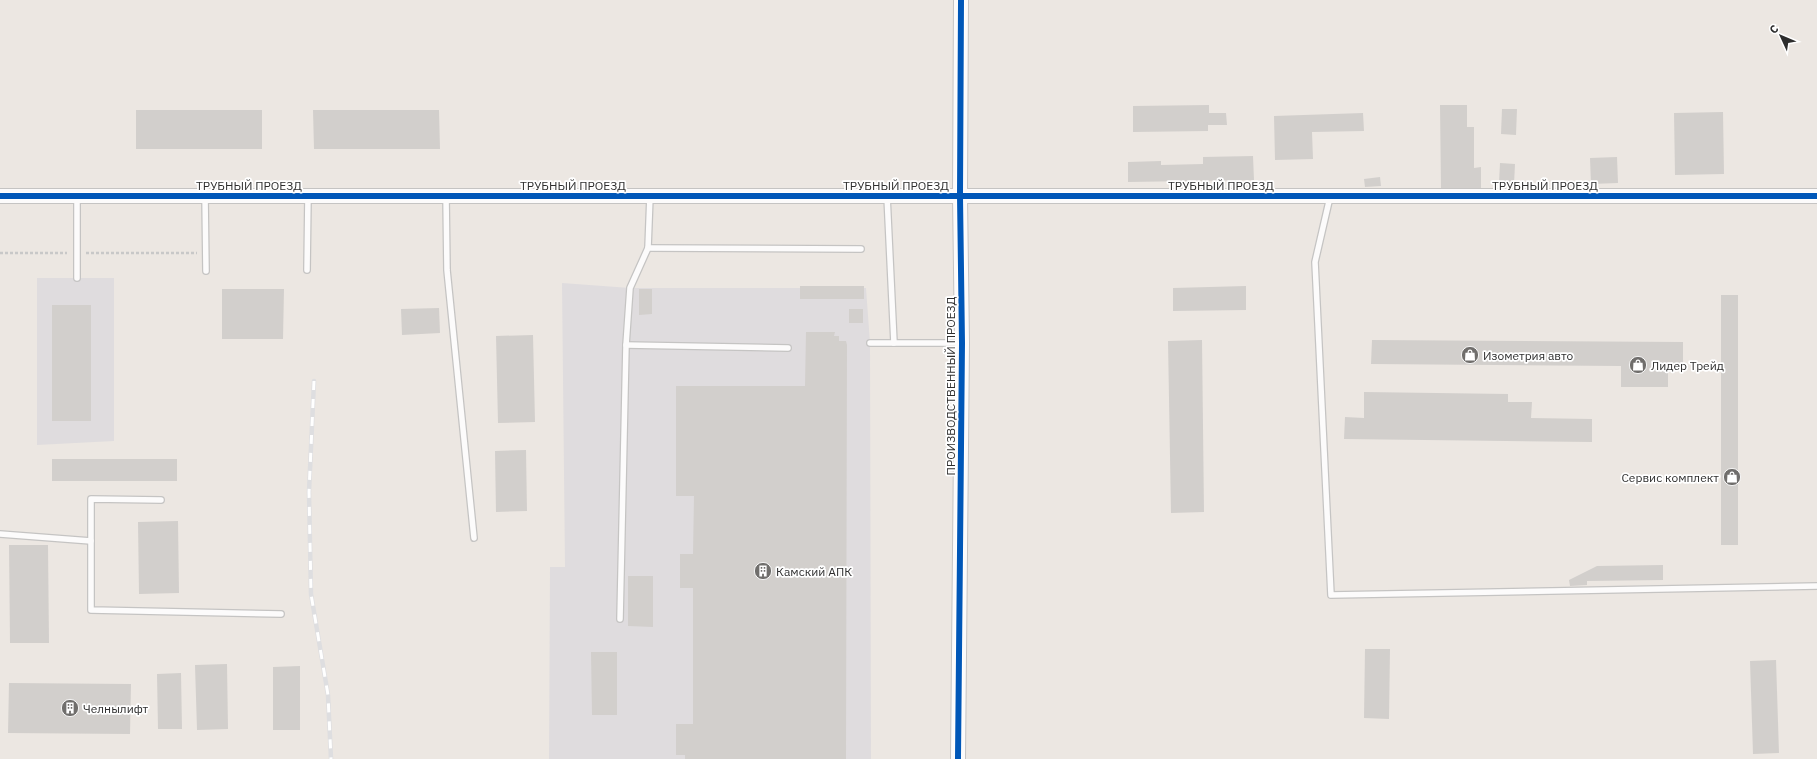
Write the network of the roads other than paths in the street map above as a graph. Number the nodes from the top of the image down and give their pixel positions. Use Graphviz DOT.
graph roads {
  1 [pos="956,0"];
  2 [pos="960,7"];
  3 [pos="0,196"];
  4 [pos="77,196"];
  5 [pos="204,196"];
  6 [pos="308,196"];
  7 [pos="446,196"];
  8 [pos="650,196"];
  9 [pos="887,196"];
  10 [pos="960,196"];
  11 [pos="1330,196"];
  12 [pos="1817,196"];
  13 [pos="648,248"];
  14 [pos="861,249"];
  15 [pos="307,270"];
  16 [pos="206,271"];
  17 [pos="77,278"];
  18 [pos="894,343"];
  19 [pos="962,343"];
  20 [pos="870,344"];
  21 [pos="626,345"];
  22 [pos="788,348"];
  23 [pos="161,500"];
  24 [pos="0,534"];
  25 [pos="474,538"];
  26 [pos="91,541"];
  27 [pos="1817,586"];
  28 [pos="282,614"];
  29 [pos="620,619"];
  30 [pos="958,759"];
  1 -- 2 [label="street, ПРОИЗВОДСТВЕННЫЙ ПРОЕЗД"];
  2 -- 10 [label="street, ПРОИЗВОДСТВЕННЫЙ ПРОЕЗД"];
  3 -- 4 [label="street, ТРУБНЫЙ ПРОЕЗД"];
  4 -- 5 [label="street, ТРУБНЫЙ ПРОЕЗД"];
  4 -- 17 [label="lane"];
  5 -- 6 [label="street, ТРУБНЫЙ ПРОЕЗД"];
  5 -- 16 [label="lane"];
  6 -- 7 [label="street, ТРУБНЫЙ ПРОЕЗД"];
  6 -- 15 [label="lane"];
  7 -- 8 [label="street, ТРУБНЫЙ ПРОЕЗД"];
  7 -- 25 [label="lane"];
  8 -- 9 [label="street, ТРУБНЫЙ ПРОЕЗД"];
  8 -- 13 [label="lane"];
  9 -- 10 [label="street, ТРУБНЫЙ ПРОЕЗД"];
  9 -- 18 [label="lane"];
  10 -- 11 [label="street, ТРУБНЫЙ ПРОЕЗД"];
  10 -- 19 [label="street, ПРОИЗВОДСТВЕННЫЙ ПРОЕЗД"];
  11 -- 12 [label="street, ТРУБНЫЙ ПРОЕЗД"];
  11 -- 27 [label="lane"];
  13 -- 14 [label="lane"];
  13 -- 21 [label="lane"];
  18 -- 19 [label="lane"];
  18 -- 20 [label="lane"];
  19 -- 30 [label="street, ПРОИЗВОДСТВЕННЫЙ ПРОЕЗД"];
  21 -- 22 [label="lane"];
  21 -- 29 [label="lane"];
  23 -- 26 [label="lane"];
  24 -- 26 [label="lane"];
  26 -- 28 [label="lane"];
}
